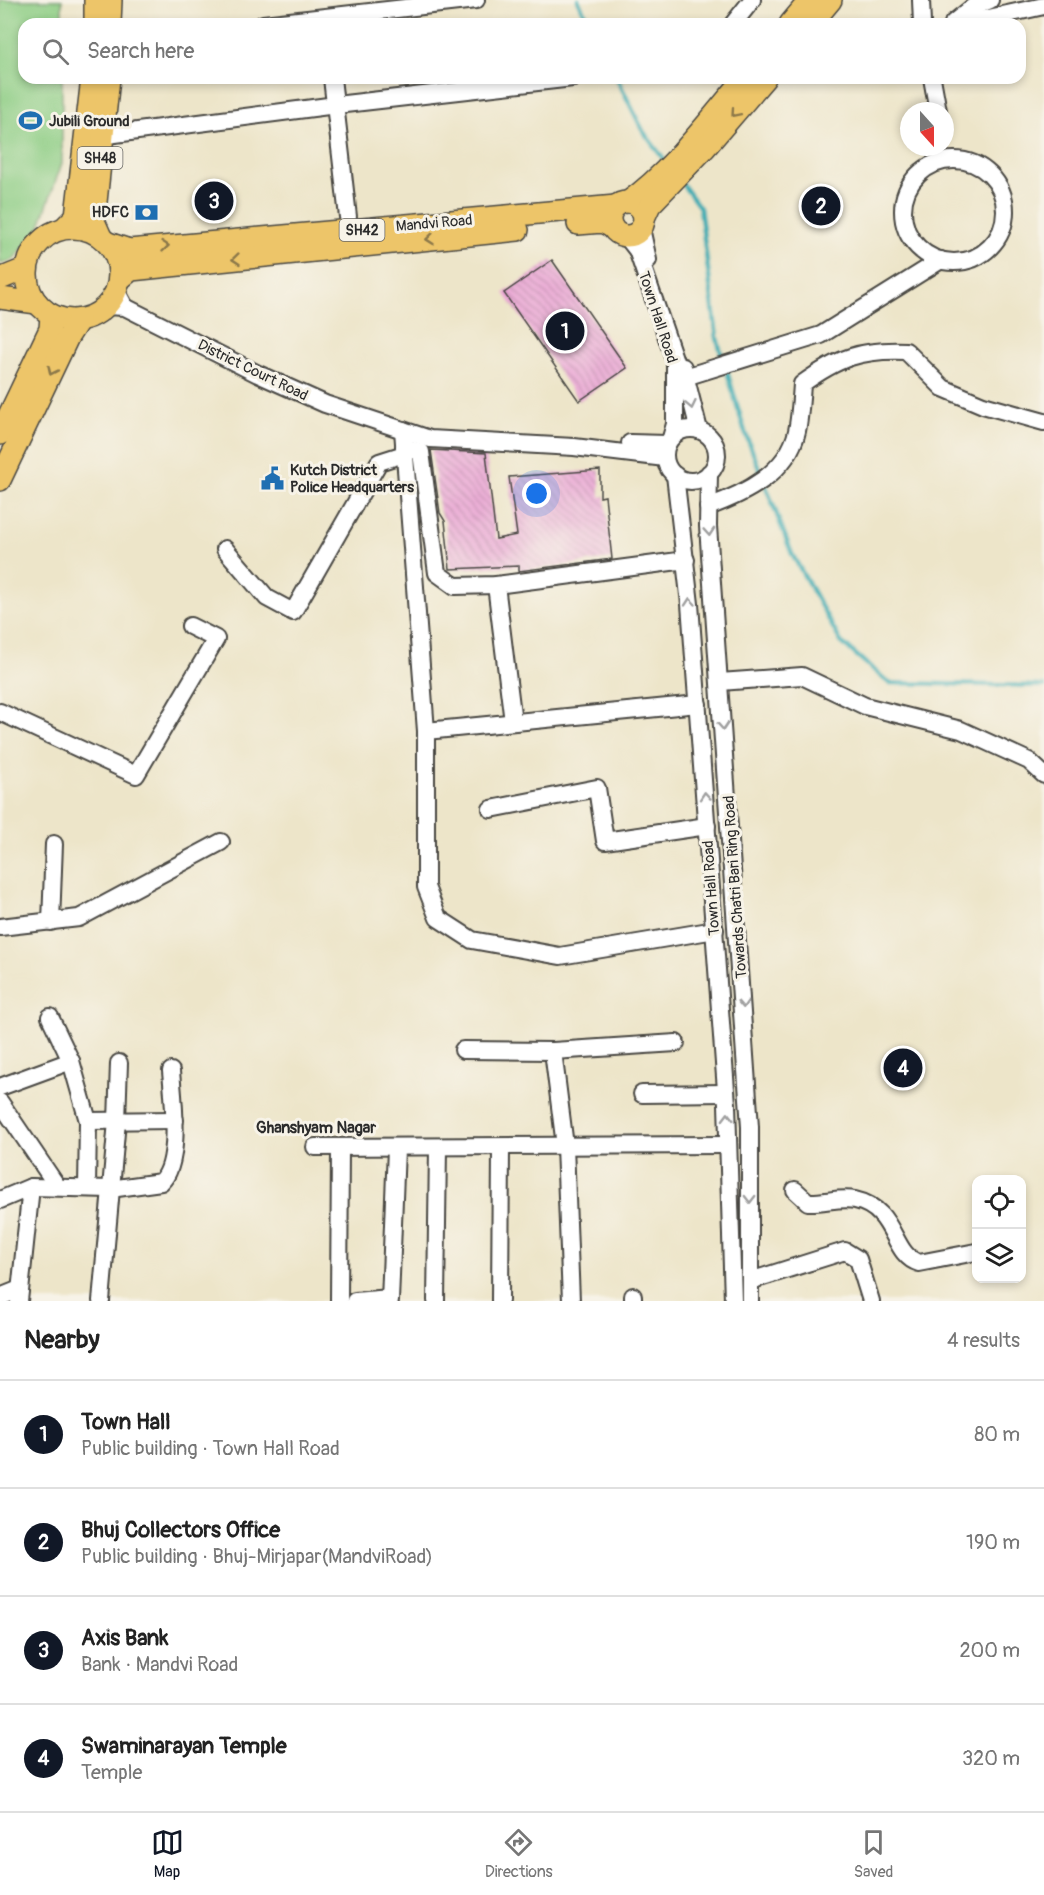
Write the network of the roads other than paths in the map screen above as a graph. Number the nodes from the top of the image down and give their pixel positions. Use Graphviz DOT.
graph roads {
  1 [pos="95,0"];
  2 [pos="111,0"];
  3 [pos="476,0"];
  4 [pos="752,0"];
  5 [pos="810,0"];
  6 [pos="831,0"];
  7 [pos="921,0"];
  8 [pos="990,0"];
  9 [pos="416,4"];
  10 [pos="1044,6"];
  11 [pos="344,7"];
  12 [pos="95,18"];
  13 [pos="110,18"];
  14 [pos="330,18"];
  15 [pos="738,18"];
  16 [pos="795,18"];
  17 [pos="816,18"];
  18 [pos="922,18"];
  19 [pos="959,18"];
  20 [pos="989,18"];
  21 [pos="92,84"];
  22 [pos="107,84"];
  23 [pos="334,84"];
  24 [pos="520,84"];
  25 [pos="757,84"];
  26 [pos="933,84"];
  27 [pos="936,102"];
  28 [pos="336,105"];
  29 [pos="94,137"];
  30 [pos="943,156"];
  31 [pos="954,156"];
  32 [pos="632,215"];
  33 [pos="348,217"];
  34 [pos="64,228"];
  35 [pos="104,240"];
  36 [pos="941,260"];
  37 [pos="27,268"];
  38 [pos="0,279"];
  39 [pos="116,296"];
  40 [pos="0,298"];
  41 [pos="44,309"];
  42 [pos="79,320"];
  43 [pos="686,377"];
  44 [pos="1044,422"];
  45 [pos="384,425"];
  46 [pos="699,430"];
  47 [pos="0,434"];
  48 [pos="404,444"];
  49 [pos="668,447"];
  50 [pos="709,473"];
  51 [pos="675,476"];
  52 [pos="0,480"];
  53 [pos="708,507"];
  54 [pos="225,549"];
  55 [pos="686,560"];
  56 [pos="496,585"];
  57 [pos="190,626"];
  58 [pos="720,682"];
  59 [pos="698,704"];
  60 [pos="0,712"];
  61 [pos="513,722"];
  62 [pos="426,731"];
  63 [pos="1044,775"];
  64 [pos="491,810"];
  65 [pos="707,826"];
  66 [pos="222,842"];
  67 [pos="54,844"];
  68 [pos="51,922"];
  69 [pos="0,927"];
  70 [pos="714,930"];
  71 [pos="50,1017"];
  72 [pos="676,1043"];
  73 [pos="463,1050"];
  74 [pos="553,1051"];
  75 [pos="71,1061"];
  76 [pos="119,1063"];
  77 [pos="171,1071"];
  78 [pos="0,1088"];
  79 [pos="726,1093"];
  80 [pos="642,1094"];
  81 [pos="0,1102"];
  82 [pos="175,1120"];
  83 [pos="88,1121"];
  84 [pos="117,1121"];
  85 [pos="728,1145"];
  86 [pos="565,1146"];
  87 [pos="315,1147"];
  88 [pos="438,1147"];
  89 [pos="501,1147"];
  90 [pos="340,1148"];
  91 [pos="396,1148"];
  92 [pos="57,1186"];
  93 [pos="32,1187"];
  94 [pos="87,1188"];
  95 [pos="110,1189"];
  96 [pos="795,1190"];
  97 [pos="0,1200"];
  98 [pos="972,1253"];
  99 [pos="750,1281"];
  100 [pos="20,1295"];
  101 [pos="0,1297"];
  102 [pos="390,1300"];
  103 [pos="100,1301"];
  104 [pos="339,1301"];
  105 [pos="355,1301"];
  106 [pos="436,1301"];
  107 [pos="500,1301"];
  108 [pos="571,1301"];
  109 [pos="733,1301"];
  110 [pos="750,1301"];
  111 [pos="871,1301"];
  1 -- 12 [label="main road"];
  2 -- 13 [label="main road"];
  3 -- 9 [label="street"];
  4 -- 15 [label="street"];
  5 -- 16 [label="main road"];
  6 -- 17 [label="main road"];
  7 -- 18 [label="street"];
  8 -- 19 [label="street"];
  9 -- 11 [label="street"];
  10 -- 20 [label="street"];
  11 -- 14 [label="street"];
  21 -- 29 [label="main road, SH48"];
  22 -- 29 [label="main road, SH48"];
  23 -- 28 [label="street"];
  24 -- 28 [label="street"];
  25 -- 32 [label="main road"];
  26 -- 27 [label="street"];
  28 -- 29 [label="street"];
  28 -- 33 [label="street"];
  29 -- 34 [label="main road, SH48"];
  29 -- 35 [label="main road, SH48"];
  30 -- 36 [label="street"];
  31 -- 36 [label="street"];
  35 -- 32 [label="main road, Mandvi Road / SH42, one-way"];
  32 -- 39 [label="main road, Mandvi Road / SH42, one-way"];
  32 -- 43 [label="street, Town Hall Road"];
  32 -- 49 [label="street, Town Hall Road"];
  34 -- 35 [label="main road"];
  34 -- 37 [label="main road"];
  35 -- 39 [label="main road"];
  36 -- 43 [label="street"];
  37 -- 38 [label="main road"];
  37 -- 41 [label="main road"];
  39 -- 42 [label="main road"];
  39 -- 45 [label="street, District Court Road"];
  40 -- 41 [label="main road"];
  41 -- 42 [label="main road"];
  41 -- 47 [label="main road"];
  42 -- 52 [label="main road, one-way"];
  43 -- 46 [label="street, Town Hall Road, one-way"];
  44 -- 53 [label="street"];
  45 -- 48 [label="street, District Court Road"];
  45 -- 49 [label="street, District Court Road"];
  46 -- 49 [label="street"];
  46 -- 50 [label="street"];
  48 -- 49 [label="street, District Court Road"];
  48 -- 54 [label="street"];
  48 -- 56 [label="street"];
  48 -- 62 [label="street"];
  49 -- 51 [label="street"];
  50 -- 51 [label="street"];
  50 -- 53 [label="street, Towards Chatri Bari Ring Road"];
  51 -- 55 [label="street, Town Hall Road"];
  53 -- 58 [label="street, Towards Chatri Bari Ring Road, one-way"];
  55 -- 56 [label="street"];
  59 -- 55 [label="street, Town Hall Road, one-way"];
  56 -- 61 [label="street"];
  57 -- 60 [label="street"];
  58 -- 63 [label="street"];
  58 -- 99 [label="street, Towards Chatri Bari Ring Road, one-way"];
  59 -- 61 [label="street"];
  65 -- 59 [label="street, Town Hall Road, one-way"];
  61 -- 62 [label="street"];
  62 -- 70 [label="street"];
  64 -- 65 [label="street"];
  65 -- 70 [label="street, Town Hall Road"];
  66 -- 68 [label="street"];
  67 -- 68 [label="street"];
  68 -- 69 [label="street"];
  70 -- 79 [label="street, Town Hall Road"];
  71 -- 75 [label="street"];
  72 -- 74 [label="street"];
  73 -- 74 [label="street"];
  74 -- 86 [label="street"];
  75 -- 78 [label="street"];
  75 -- 83 [label="street"];
  76 -- 84 [label="street"];
  77 -- 82 [label="street"];
  79 -- 80 [label="street"];
  85 -- 79 [label="street, Town Hall Road, one-way"];
  81 -- 92 [label="street"];
  82 -- 84 [label="street"];
  82 -- 95 [label="street"];
  83 -- 84 [label="street"];
  83 -- 94 [label="street"];
  84 -- 95 [label="street"];
  85 -- 86 [label="street"];
  85 -- 109 [label="street, Town Hall Road"];
  86 -- 89 [label="street"];
  86 -- 108 [label="street"];
  87 -- 90 [label="street"];
  88 -- 89 [label="street"];
  88 -- 91 [label="street"];
  88 -- 106 [label="street"];
  89 -- 107 [label="street"];
  90 -- 91 [label="street"];
  90 -- 104 [label="street"];
  91 -- 102 [label="street"];
  92 -- 93 [label="street"];
  92 -- 94 [label="street"];
  93 -- 97 [label="street"];
  93 -- 100 [label="street"];
  94 -- 95 [label="street"];
  95 -- 103 [label="street"];
  96 -- 98 [label="street"];
  99 -- 110 [label="street, Towards Chatri Bari Ring Road"];
  99 -- 111 [label="street"];
  100 -- 101 [label="street"];
  102 -- 105 [label="street"];
}
